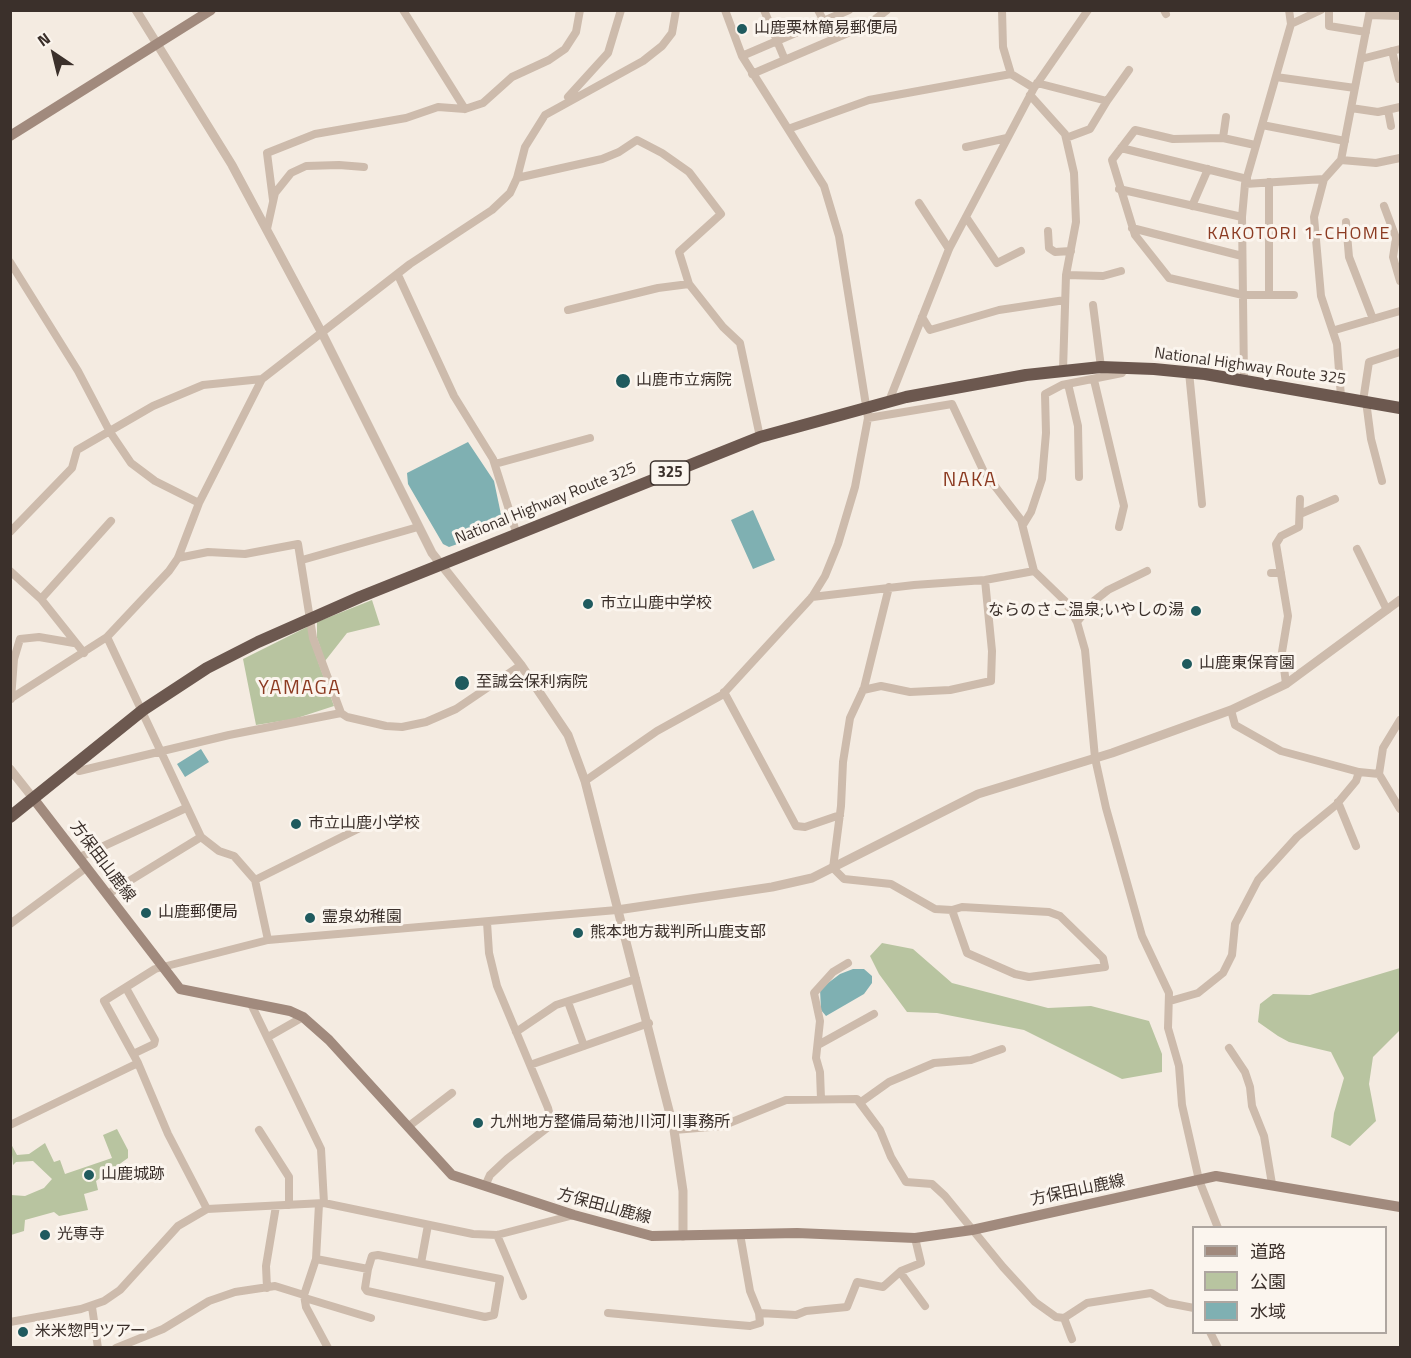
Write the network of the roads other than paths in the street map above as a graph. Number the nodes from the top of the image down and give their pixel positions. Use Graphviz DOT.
graph roads {
  1 [pos="136,10"];
  2 [pos="211,10"];
  3 [pos="403,10"];
  4 [pos="580,10"];
  5 [pos="621,10"];
  6 [pos="676,10"];
  7 [pos="725,10"];
  8 [pos="818,10"];
  9 [pos="849,10"];
  10 [pos="887,10"];
  11 [pos="1002,10"];
  12 [pos="1088,10"];
  13 [pos="1289,10"];
  14 [pos="1321,10"];
  15 [pos="1329,10"];
  16 [pos="767,12"];
  17 [pos="1369,13"];
  18 [pos="1401,16"];
  19 [pos="823,21"];
  20 [pos="1291,24"];
  21 [pos="1366,32"];
  22 [pos="833,39"];
  23 [pos="777,41"];
  24 [pos="159,43"];
  25 [pos="1396,50"];
  26 [pos="742,56"];
  27 [pos="1361,59"];
  28 [pos="785,60"];
  29 [pos="1129,70"];
  30 [pos="752,74"];
  31 [pos="1011,74"];
  32 [pos="1276,77"];
  33 [pos="1399,79"];
  34 [pos="1355,88"];
  35 [pos="1034,89"];
  36 [pos="1107,101"];
  37 [pos="563,103"];
  38 [pos="1401,107"];
  39 [pos="1351,108"];
  40 [pos="465,109"];
  41 [pos="1388,110"];
  42 [pos="1226,117"];
  43 [pos="1262,125"];
  44 [pos="1391,126"];
  45 [pos="789,129"];
  46 [pos="10,136"];
  47 [pos="1007,138"];
  48 [pos="1066,138"];
  49 [pos="1223,138"];
  50 [pos="1345,141"];
  51 [pos="1256,145"];
  52 [pos="966,147"];
  53 [pos="1121,148"];
  54 [pos="1401,158"];
  55 [pos="1341,160"];
  56 [pos="364,167"];
  57 [pos="1208,169"];
  58 [pos="517,178"];
  59 [pos="1324,179"];
  60 [pos="1246,181"];
  61 [pos="1269,182"];
  62 [pos="1119,189"];
  63 [pos="273,200"];
  64 [pos="920,203"];
  65 [pos="1192,206"];
  66 [pos="1384,206"];
  67 [pos="966,217"];
  68 [pos="1242,217"];
  69 [pos="1346,222"];
  70 [pos="1132,228"];
  71 [pos="267,229"];
  72 [pos="1048,231"];
  73 [pos="949,249"];
  74 [pos="1021,251"];
  75 [pos="1071,251"];
  76 [pos="1242,256"];
  77 [pos="10,262"];
  78 [pos="1121,271"];
  79 [pos="398,275"];
  80 [pos="1066,275"];
  81 [pos="1401,281"];
  82 [pos="689,284"];
  83 [pos="1243,295"];
  84 [pos="1269,295"];
  85 [pos="1294,295"];
  86 [pos="1065,300"];
  87 [pos="1093,305"];
  88 [pos="568,310"];
  89 [pos="1401,311"];
  90 [pos="922,317"];
  91 [pos="1373,319"];
  92 [pos="1335,330"];
  93 [pos="322,333"];
  94 [pos="1401,352"];
  95 [pos="1101,368"];
  96 [pos="1125,368"];
  97 [pos="1063,370"];
  98 [pos="1188,372"];
  99 [pos="262,379"];
  100 [pos="1094,380"];
  101 [pos="1244,380"];
  102 [pos="1068,384"];
  103 [pos="1341,397"];
  104 [pos="889,401"];
  105 [pos="1365,401"];
  106 [pos="1401,408"];
  107 [pos="868,412"];
  108 [pos="110,432"];
  109 [pos="760,437"];
  110 [pos="590,438"];
  111 [pos="495,464"];
  112 [pos="1079,477"];
  113 [pos="1382,481"];
  114 [pos="1300,499"];
  115 [pos="1335,499"];
  116 [pos="199,503"];
  117 [pos="1202,504"];
  118 [pos="1300,514"];
  119 [pos="111,520"];
  120 [pos="1023,525"];
  121 [pos="418,526"];
  122 [pos="1119,526"];
  123 [pos="10,532"];
  124 [pos="517,535"];
  125 [pos="1357,549"];
  126 [pos="178,558"];
  127 [pos="302,560"];
  128 [pos="440,564"];
  129 [pos="1034,570"];
  130 [pos="10,571"];
  131 [pos="1147,571"];
  132 [pos="1271,573"];
  133 [pos="1281,573"];
  134 [pos="985,580"];
  135 [pos="889,587"];
  136 [pos="812,597"];
  137 [pos="41,599"];
  138 [pos="1401,600"];
  139 [pos="1387,610"];
  140 [pos="312,618"];
  141 [pos="1077,622"];
  142 [pos="107,637"];
  143 [pos="74,643"];
  144 [pos="84,653"];
  145 [pos="12,659"];
  146 [pos="521,665"];
  147 [pos="1286,684"];
  148 [pos="863,690"];
  149 [pos="724,693"];
  150 [pos="11,699"];
  151 [pos="143,710"];
  152 [pos="1231,711"];
  153 [pos="341,713"];
  154 [pos="1401,720"];
  155 [pos="160,752"];
  156 [pos="1095,758"];
  157 [pos="75,766"];
  158 [pos="10,769"];
  159 [pos="1359,772"];
  160 [pos="1379,774"];
  161 [pos="585,781"];
  162 [pos="33,798"];
  163 [pos="1338,802"];
  164 [pos="186,807"];
  165 [pos="1401,809"];
  166 [pos="840,815"];
  167 [pos="10,817"];
  168 [pos="376,820"];
  169 [pos="201,837"];
  170 [pos="1356,846"];
  171 [pos="80,857"];
  172 [pos="87,867"];
  173 [pos="833,868"];
  174 [pos="255,880"];
  175 [pos="108,894"];
  176 [pos="617,910"];
  177 [pos="952,910"];
  178 [pos="487,922"];
  179 [pos="10,924"];
  180 [pos="268,940"];
  181 [pos="848,963"];
  182 [pos="162,967"];
  183 [pos="636,979"];
  184 [pos="126,988"];
  185 [pos="1170,1001"];
  186 [pos="568,1002"];
  187 [pos="252,1006"];
  188 [pos="874,1014"];
  189 [pos="303,1017"];
  190 [pos="649,1023"];
  191 [pos="516,1032"];
  192 [pos="268,1037"];
  193 [pos="818,1045"];
  194 [pos="584,1046"];
  195 [pos="1002,1048"];
  196 [pos="1229,1048"];
  197 [pos="134,1054"];
  198 [pos="138,1063"];
  199 [pos="530,1065"];
  200 [pos="452,1094"];
  201 [pos="821,1099"];
  202 [pos="861,1102"];
  203 [pos="10,1125"];
  204 [pos="409,1126"];
  205 [pos="259,1130"];
  206 [pos="674,1130"];
  207 [pos="1199,1180"];
  208 [pos="1272,1185"];
  209 [pos="486,1186"];
  210 [pos="322,1204"];
  211 [pos="289,1205"];
  212 [pos="276,1206"];
  213 [pos="1401,1207"];
  214 [pos="207,1209"];
  215 [pos="574,1215"];
  216 [pos="428,1225"];
  217 [pos="1218,1226"];
  218 [pos="972,1230"];
  219 [pos="740,1234"];
  220 [pos="497,1235"];
  221 [pos="683,1236"];
  222 [pos="915,1238"];
  223 [pos="316,1259"];
  224 [pos="421,1263"];
  225 [pos="368,1269"];
  226 [pos="900,1272"];
  227 [pos="267,1287"];
  228 [pos="523,1296"];
  229 [pos="304,1297"];
  230 [pos="92,1306"];
  231 [pos="925,1306"];
  232 [pos="1192,1308"];
  233 [pos="608,1312"];
  234 [pos="759,1313"];
  235 [pos="371,1318"];
  236 [pos="1064,1318"];
  237 [pos="10,1323"];
  238 [pos="1072,1339"];
  239 [pos="98,1347"];
  240 [pos="116,1347"];
  241 [pos="328,1347"];
  1 -- 24 [label="street"];
  2 -- 24 [label="main road"];
  3 -- 40 [label="street"];
  4 -- 40 [label="street"];
  5 -- 37 [label="street"];
  6 -- 37 [label="street"];
  7 -- 26 [label="street"];
  8 -- 19 [label="street"];
  9 -- 19 [label="street"];
  10 -- 22 [label="street"];
  11 -- 31 [label="street"];
  12 -- 35 [label="street"];
  13 -- 20 [label="street"];
  14 -- 20 [label="street"];
  15 -- 21 [label="street"];
  16 -- 23 [label="street"];
  17 -- 18 [label="street"];
  17 -- 21 [label="street"];
  19 -- 22 [label="street"];
  19 -- 23 [label="street"];
  20 -- 32 [label="street"];
  21 -- 27 [label="street"];
  22 -- 28 [label="street"];
  23 -- 26 [label="street"];
  23 -- 28 [label="street"];
  24 -- 46 [label="main road"];
  24 -- 71 [label="street"];
  25 -- 27 [label="street"];
  25 -- 33 [label="street"];
  26 -- 30 [label="street"];
  27 -- 34 [label="street"];
  28 -- 30 [label="street"];
  29 -- 36 [label="street"];
  30 -- 45 [label="street"];
  31 -- 35 [label="street"];
  31 -- 45 [label="street"];
  32 -- 34 [label="street"];
  32 -- 43 [label="street"];
  34 -- 39 [label="street"];
  35 -- 36 [label="street"];
  35 -- 47 [label="street"];
  35 -- 48 [label="street"];
  36 -- 48 [label="street"];
  37 -- 58 [label="street"];
  38 -- 41 [label="street"];
  39 -- 41 [label="street"];
  39 -- 50 [label="street"];
  40 -- 63 [label="street"];
  41 -- 44 [label="street"];
  42 -- 49 [label="street"];
  43 -- 50 [label="street"];
  43 -- 51 [label="street"];
  45 -- 107 [label="street"];
  47 -- 52 [label="street"];
  47 -- 67 [label="street"];
  48 -- 75 [label="street"];
  49 -- 51 [label="street"];
  49 -- 53 [label="street"];
  50 -- 55 [label="street"];
  51 -- 60 [label="street"];
  53 -- 57 [label="street"];
  53 -- 62 [label="street"];
  54 -- 55 [label="street"];
  55 -- 59 [label="street"];
  56 -- 63 [label="street"];
  57 -- 60 [label="street"];
  57 -- 65 [label="street"];
  58 -- 79 [label="street"];
  58 -- 82 [label="street"];
  59 -- 61 [label="street"];
  59 -- 92 [label="street"];
  60 -- 61 [label="street"];
  60 -- 68 [label="street"];
  61 -- 84 [label="street"];
  62 -- 65 [label="street"];
  62 -- 70 [label="street"];
  63 -- 71 [label="street"];
  64 -- 73 [label="street"];
  65 -- 68 [label="street"];
  66 -- 81 [label="street"];
  67 -- 73 [label="street"];
  67 -- 74 [label="street"];
  68 -- 76 [label="street"];
  69 -- 91 [label="street"];
  70 -- 76 [label="street"];
  70 -- 83 [label="street"];
  71 -- 93 [label="street"];
  72 -- 75 [label="street"];
  73 -- 90 [label="street"];
  75 -- 80 [label="street"];
  76 -- 83 [label="street"];
  77 -- 108 [label="street"];
  78 -- 80 [label="street"];
  79 -- 93 [label="street"];
  79 -- 111 [label="street"];
  80 -- 86 [label="street"];
  82 -- 88 [label="street"];
  82 -- 109 [label="street"];
  83 -- 84 [label="street"];
  83 -- 101 [label="street"];
  84 -- 85 [label="street"];
  86 -- 90 [label="street"];
  86 -- 97 [label="street"];
  87 -- 95 [label="street"];
  89 -- 91 [label="street"];
  90 -- 104 [label="street"];
  91 -- 92 [label="street"];
  92 -- 103 [label="street"];
  93 -- 99 [label="street"];
  93 -- 121 [label="street"];
  94 -- 105 [label="street"];
  95 -- 96 [label="highway, National Highway Route 325 / 325"];
  95 -- 97 [label="highway, National Highway Route 325 / 325"];
  96 -- 98 [label="highway, National Highway Route 325 / 325"];
  96 -- 100 [label="street"];
  97 -- 104 [label="highway, National Highway Route 325 / 325"];
  98 -- 101 [label="highway, National Highway Route 325 / 325"];
  98 -- 117 [label="street"];
  99 -- 108 [label="street"];
  99 -- 116 [label="street"];
  100 -- 102 [label="street"];
  100 -- 122 [label="street"];
  101 -- 103 [label="highway, National Highway Route 325 / 325"];
  102 -- 112 [label="street"];
  102 -- 120 [label="street"];
  103 -- 105 [label="highway, National Highway Route 325 / 325"];
  104 -- 107 [label="highway, National Highway Route 325 / 325"];
  105 -- 106 [label="highway, National Highway Route 325 / 325"];
  105 -- 113 [label="street"];
  107 -- 109 [label="highway, National Highway Route 325 / 325"];
  107 -- 120 [label="street"];
  107 -- 136 [label="street"];
  108 -- 116 [label="street"];
  108 -- 123 [label="street"];
  109 -- 124 [label="highway, National Highway Route 325 / 325"];
  110 -- 111 [label="street"];
  111 -- 124 [label="street"];
  114 -- 118 [label="street"];
  115 -- 118 [label="street"];
  116 -- 126 [label="street"];
  118 -- 133 [label="street"];
  119 -- 137 [label="street"];
  120 -- 129 [label="street"];
  121 -- 127 [label="street"];
  121 -- 128 [label="street"];
  124 -- 128 [label="highway, National Highway Route 325 / 325"];
  125 -- 139 [label="street"];
  126 -- 127 [label="street"];
  126 -- 142 [label="street"];
  127 -- 140 [label="street"];
  128 -- 140 [label="highway, National Highway Route 325 / 325"];
  128 -- 146 [label="street"];
  129 -- 134 [label="street"];
  129 -- 141 [label="street"];
  130 -- 137 [label="street"];
  131 -- 141 [label="street"];
  132 -- 133 [label="street"];
  133 -- 147 [label="street"];
  134 -- 135 [label="street"];
  134 -- 148 [label="street"];
  135 -- 136 [label="street"];
  135 -- 148 [label="street"];
  136 -- 149 [label="street"];
  137 -- 143 [label="street"];
  138 -- 139 [label="street"];
  139 -- 147 [label="street"];
  140 -- 151 [label="highway, National Highway Route 325 / 325"];
  140 -- 153 [label="street"];
  141 -- 156 [label="street"];
  142 -- 144 [label="street"];
  142 -- 151 [label="street"];
  143 -- 144 [label="street"];
  143 -- 145 [label="street"];
  144 -- 150 [label="street"];
  145 -- 150 [label="street"];
  146 -- 153 [label="street"];
  146 -- 161 [label="street"];
  147 -- 152 [label="street"];
  148 -- 166 [label="street"];
  149 -- 161 [label="street"];
  149 -- 166 [label="street"];
  151 -- 155 [label="street"];
  151 -- 157 [label="highway, National Highway Route 325 / 325"];
  152 -- 156 [label="street"];
  152 -- 159 [label="street"];
  153 -- 155 [label="street"];
  154 -- 160 [label="street"];
  155 -- 157 [label="street"];
  155 -- 164 [label="street"];
  156 -- 173 [label="street"];
  156 -- 185 [label="street"];
  157 -- 162 [label="highway, National Highway Route 325 / 325"];
  158 -- 162 [label="street"];
  159 -- 160 [label="street"];
  159 -- 163 [label="street"];
  160 -- 165 [label="street"];
  161 -- 176 [label="street"];
  162 -- 167 [label="highway, National Highway Route 325 / 325"];
  162 -- 171 [label="main road, 方保田山鹿線"];
  163 -- 170 [label="street"];
  163 -- 185 [label="street"];
  164 -- 169 [label="street"];
  164 -- 171 [label="street"];
  166 -- 173 [label="street"];
  168 -- 174 [label="street"];
  169 -- 174 [label="street"];
  169 -- 175 [label="street"];
  171 -- 172 [label="main road, 方保田山鹿線"];
  172 -- 175 [label="main road, 方保田山鹿線"];
  172 -- 179 [label="street"];
  173 -- 176 [label="street"];
  173 -- 177 [label="street"];
  174 -- 180 [label="street"];
  175 -- 182 [label="main road, 方保田山鹿線"];
  176 -- 178 [label="street"];
  176 -- 183 [label="street"];
  177 -- 177 [label="street"];
  178 -- 180 [label="street"];
  178 -- 191 [label="street"];
  180 -- 182 [label="street"];
  181 -- 193 [label="street"];
  182 -- 184 [label="street"];
  182 -- 187 [label="main road, 方保田山鹿線"];
  183 -- 186 [label="street"];
  183 -- 190 [label="street"];
  184 -- 197 [label="street"];
  184 -- 197 [label="street"];
  185 -- 207 [label="street"];
  186 -- 191 [label="street"];
  186 -- 194 [label="street"];
  187 -- 189 [label="main road, 方保田山鹿線"];
  187 -- 192 [label="street"];
  188 -- 193 [label="street"];
  189 -- 192 [label="street"];
  189 -- 204 [label="main road, 方保田山鹿線"];
  190 -- 194 [label="street"];
  190 -- 206 [label="street"];
  191 -- 199 [label="street"];
  192 -- 210 [label="street"];
  193 -- 201 [label="street"];
  194 -- 199 [label="street"];
  195 -- 202 [label="street"];
  196 -- 208 [label="street"];
  197 -- 198 [label="street"];
  198 -- 203 [label="street"];
  198 -- 214 [label="street"];
  199 -- 209 [label="street"];
  200 -- 204 [label="street"];
  201 -- 202 [label="street"];
  201 -- 206 [label="street"];
  202 -- 218 [label="street"];
  204 -- 209 [label="main road, 方保田山鹿線"];
  205 -- 211 [label="street"];
  206 -- 221 [label="street"];
  207 -- 208 [label="main road, 方保田山鹿線"];
  207 -- 217 [label="street"];
  207 -- 218 [label="main road, 方保田山鹿線"];
  208 -- 213 [label="main road, 方保田山鹿線"];
  209 -- 215 [label="main road, 方保田山鹿線"];
  210 -- 211 [label="street"];
  210 -- 216 [label="street"];
  210 -- 223 [label="street"];
  211 -- 212 [label="street"];
  212 -- 214 [label="street"];
  212 -- 227 [label="street"];
  214 -- 230 [label="street"];
  215 -- 220 [label="street"];
  215 -- 221 [label="main road, 方保田山鹿線"];
  216 -- 220 [label="street"];
  216 -- 224 [label="street"];
  218 -- 222 [label="main road, 方保田山鹿線"];
  218 -- 236 [label="street"];
  219 -- 221 [label="main road, 方保田山鹿線"];
  219 -- 222 [label="main road, 方保田山鹿線"];
  219 -- 234 [label="street"];
  220 -- 228 [label="street"];
  222 -- 226 [label="street"];
  223 -- 225 [label="street"];
  223 -- 229 [label="street"];
  224 -- 225 [label="street"];
  224 -- 225 [label="street"];
  226 -- 231 [label="street"];
  226 -- 234 [label="street"];
  227 -- 229 [label="street"];
  227 -- 240 [label="street"];
  229 -- 235 [label="street"];
  229 -- 241 [label="street"];
  230 -- 237 [label="street"];
  230 -- 239 [label="street"];
  232 -- 236 [label="street"];
  233 -- 234 [label="street"];
  236 -- 238 [label="street"];
}
